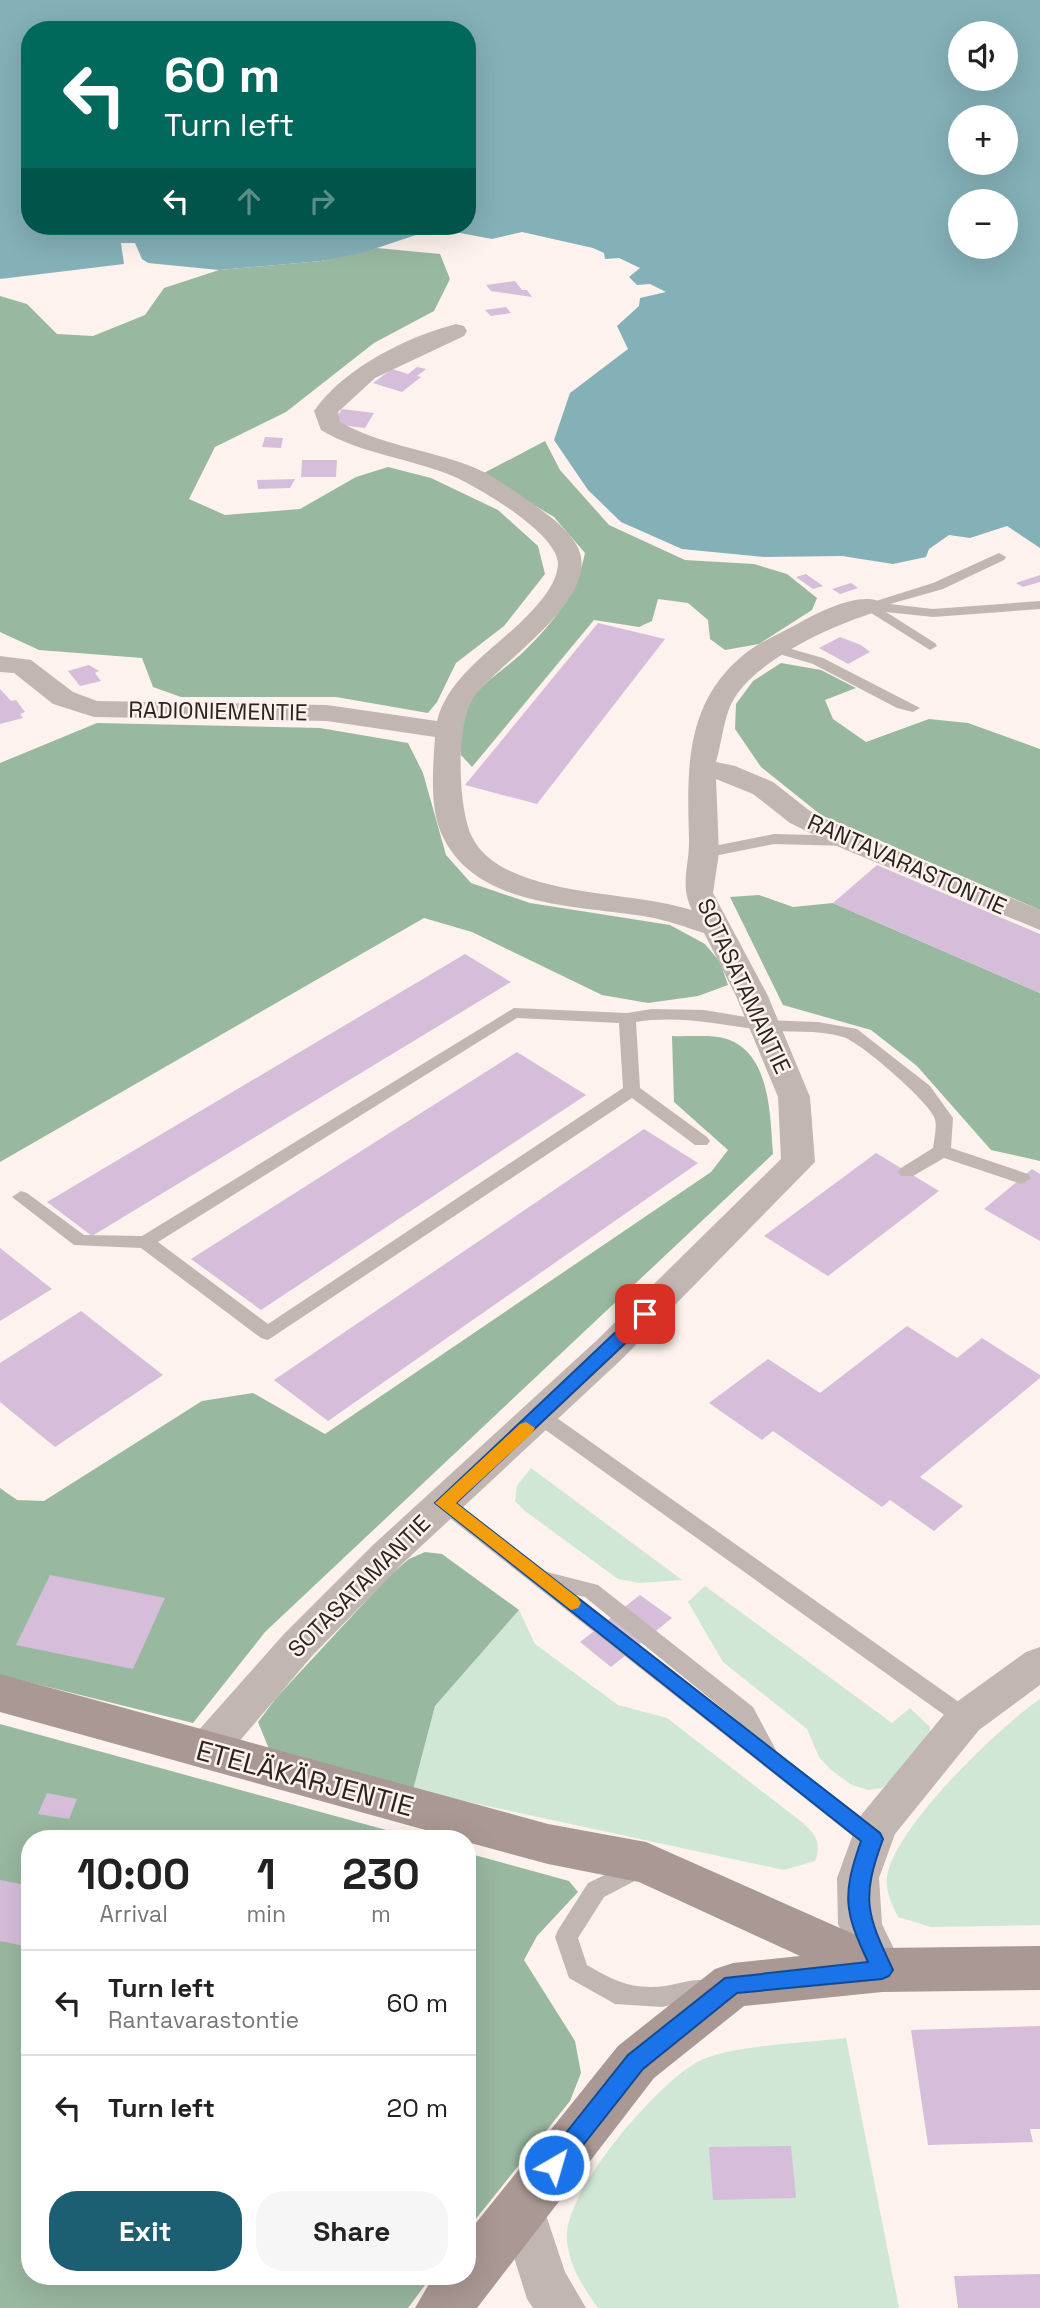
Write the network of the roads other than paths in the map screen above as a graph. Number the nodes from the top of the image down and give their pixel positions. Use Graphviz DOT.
graph roads {
  1 [pos="456,331"];
  2 [pos="999,557"];
  3 [pos="1040,605"];
  4 [pos="867,607"];
  5 [pos="930,646"];
  6 [pos="774,648"];
  7 [pos="0,664"];
  8 [pos="913,708"];
  9 [pos="447,731"];
  10 [pos="702,768"];
  11 [pos="849,841"];
  12 [pos="704,853"];
  13 [pos="1040,921"];
  14 [pos="716,927"];
  15 [pos="627,1018"];
  16 [pos="764,1025"];
  17 [pos="632,1090"];
  18 [pos="701,1141"];
  19 [pos="942,1151"];
  20 [pos="907,1172"];
  21 [pos="1022,1178"];
  22 [pos="20,1197"];
  23 [pos="145,1242"];
  24 [pos="540,1416"];
  25 [pos="444,1503"];
  26 [pos="1040,1663"];
  27 [pos="0,1693"];
  28 [pos="965,1718"];
  29 [pos="205,1752"];
  30 [pos="873,1839"];
  31 [pos="646,1863"];
  32 [pos="1040,1968"];
  33 [pos="882,1970"];
  34 [pos="733,1985"];
  35 [pos="522,2206"];
  36 [pos="476,2265"];
  37 [pos="461,2285"];
  38 [pos="443,2308"];
  39 [pos="562,2308"];
  1 -- 9 [label="street"];
  2 -- 4 [label="lane"];
  3 -- 4 [label="lane"];
  4 -- 5 [label="lane"];
  4 -- 6 [label="street, SOTASATAMANTIE"];
  6 -- 8 [label="lane"];
  6 -- 10 [label="street, SOTASATAMANTIE"];
  7 -- 9 [label="street, RADIONIEMENTIE"];
  9 -- 14 [label="street"];
  10 -- 11 [label="street, RANTAVARASTONTIE"];
  10 -- 12 [label="street, SOTASATAMANTIE"];
  11 -- 12 [label="lane"];
  11 -- 13 [label="street, RANTAVARASTONTIE"];
  12 -- 14 [label="street, SOTASATAMANTIE"];
  14 -- 16 [label="street, SOTASATAMANTIE"];
  15 -- 16 [label="lane"];
  15 -- 17 [label="lane"];
  15 -- 23 [label="lane"];
  16 -- 19 [label="lane"];
  16 -- 24 [label="street, SOTASATAMANTIE"];
  17 -- 18 [label="lane"];
  17 -- 23 [label="lane"];
  19 -- 20 [label="lane"];
  19 -- 21 [label="lane"];
  22 -- 23 [label="lane"];
  24 -- 25 [label="street, SOTASATAMANTIE"];
  24 -- 28 [label="lane"];
  25 -- 29 [label="street, SOTASATAMANTIE"];
  25 -- 30 [label="lane"];
  26 -- 28 [label="street"];
  27 -- 29 [label="street, ETELÄKÄRJENTIE"];
  28 -- 30 [label="street"];
  29 -- 31 [label="street, ETELÄKÄRJENTIE"];
  30 -- 33 [label="street"];
  31 -- 33 [label="street, ETELÄKÄRJENTIE"];
  31 -- 34 [label="lane"];
  32 -- 33 [label="street"];
  33 -- 34 [label="street"];
  34 -- 35 [label="street"];
  35 -- 36 [label="street"];
  35 -- 39 [label="street"];
  37 -- 38 [label="street"];
}
